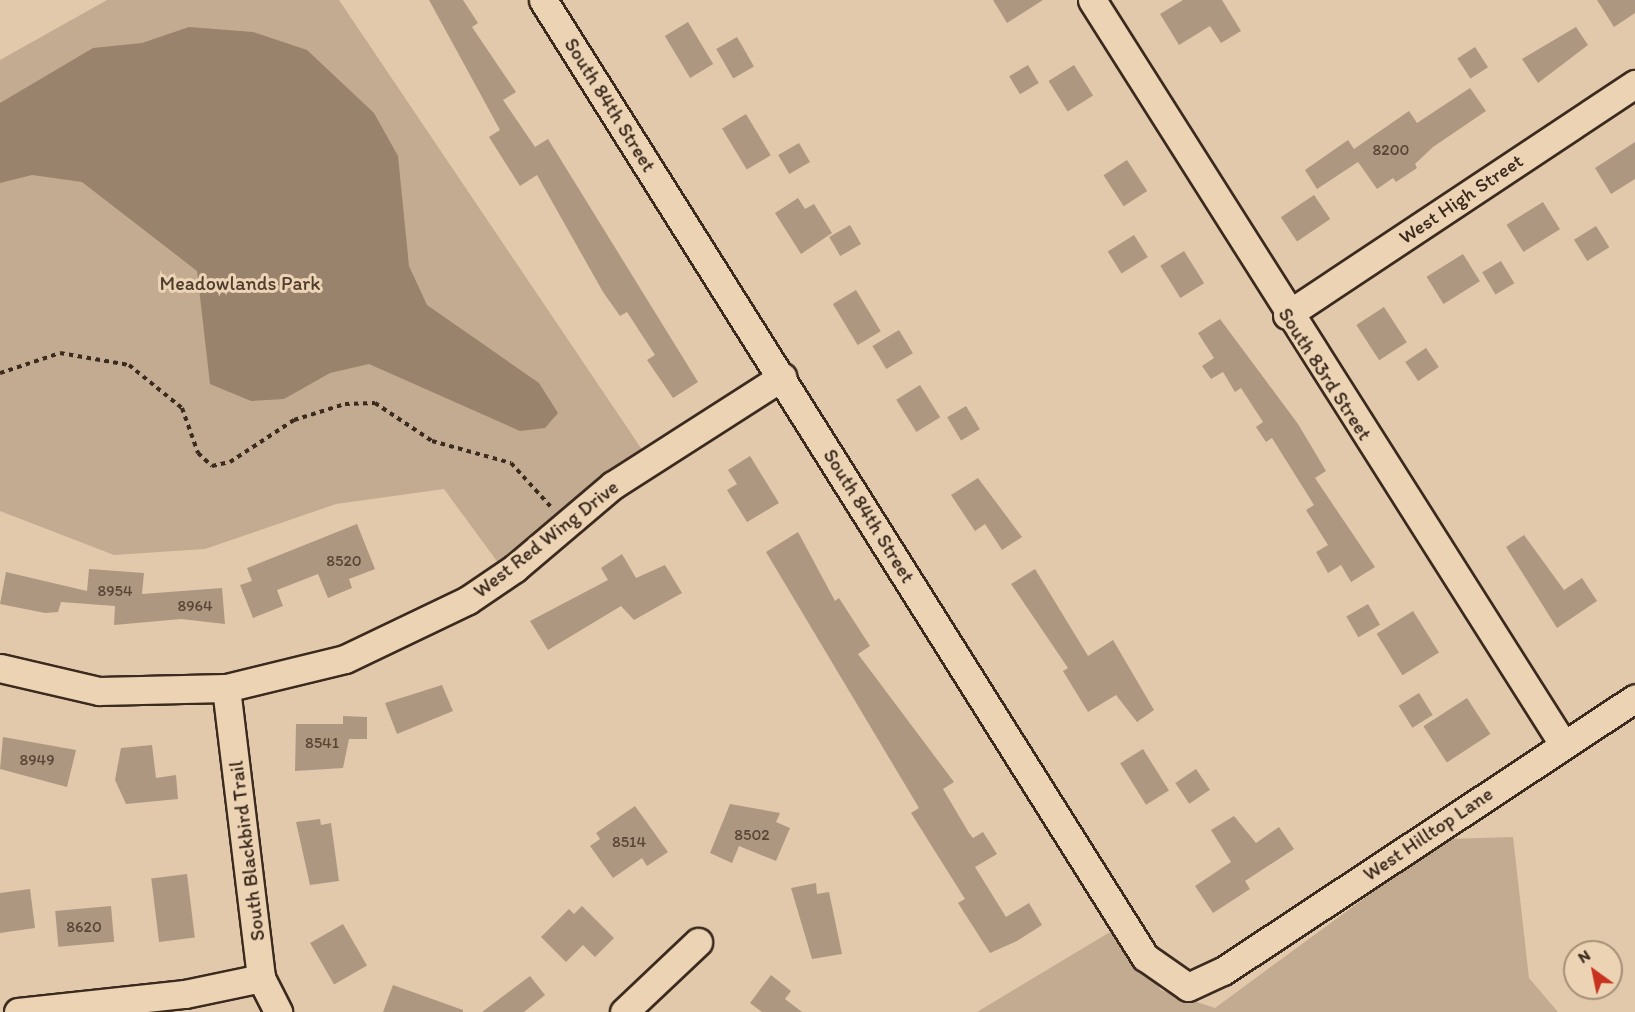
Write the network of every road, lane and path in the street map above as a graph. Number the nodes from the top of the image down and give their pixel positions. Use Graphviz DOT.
graph roads {
  1 [pos="543,0"];
  2 [pos="1092,0"];
  3 [pos="1635,84"];
  4 [pos="1287,315"];
  5 [pos="0,373"];
  6 [pos="782,377"];
  7 [pos="567,524"];
  8 [pos="0,668"];
  9 [pos="226,688"];
  10 [pos="1635,698"];
  11 [pos="1563,744"];
  12 [pos="698,942"];
  13 [pos="1222,971"];
  14 [pos="261,978"];
  15 [pos="18,1012"];
  16 [pos="278,1012"];
  17 [pos="624,1012"];
  1 -- 6 [label="street, South 84th Street"];
  2 -- 4 [label="street, South 83rd Street"];
  3 -- 4 [label="street, West High Street"];
  4 -- 11 [label="street, South 83rd Street"];
  5 -- 7 [label="path"];
  6 -- 7 [label="street, West Red Wing Drive"];
  6 -- 13 [label="street, South 84th Street"];
  7 -- 9 [label="street, West Red Wing Drive"];
  8 -- 9 [label="street, West Red Wing Drive"];
  9 -- 14 [label="street, South Blackbird Trail"];
  10 -- 11 [label="street, West Hilltop Lane"];
  11 -- 13 [label="street, West Hilltop Lane"];
  12 -- 17 [label="street"];
  14 -- 15 [label="street"];
  14 -- 16 [label="street, South Blackbird Trail"];
}
